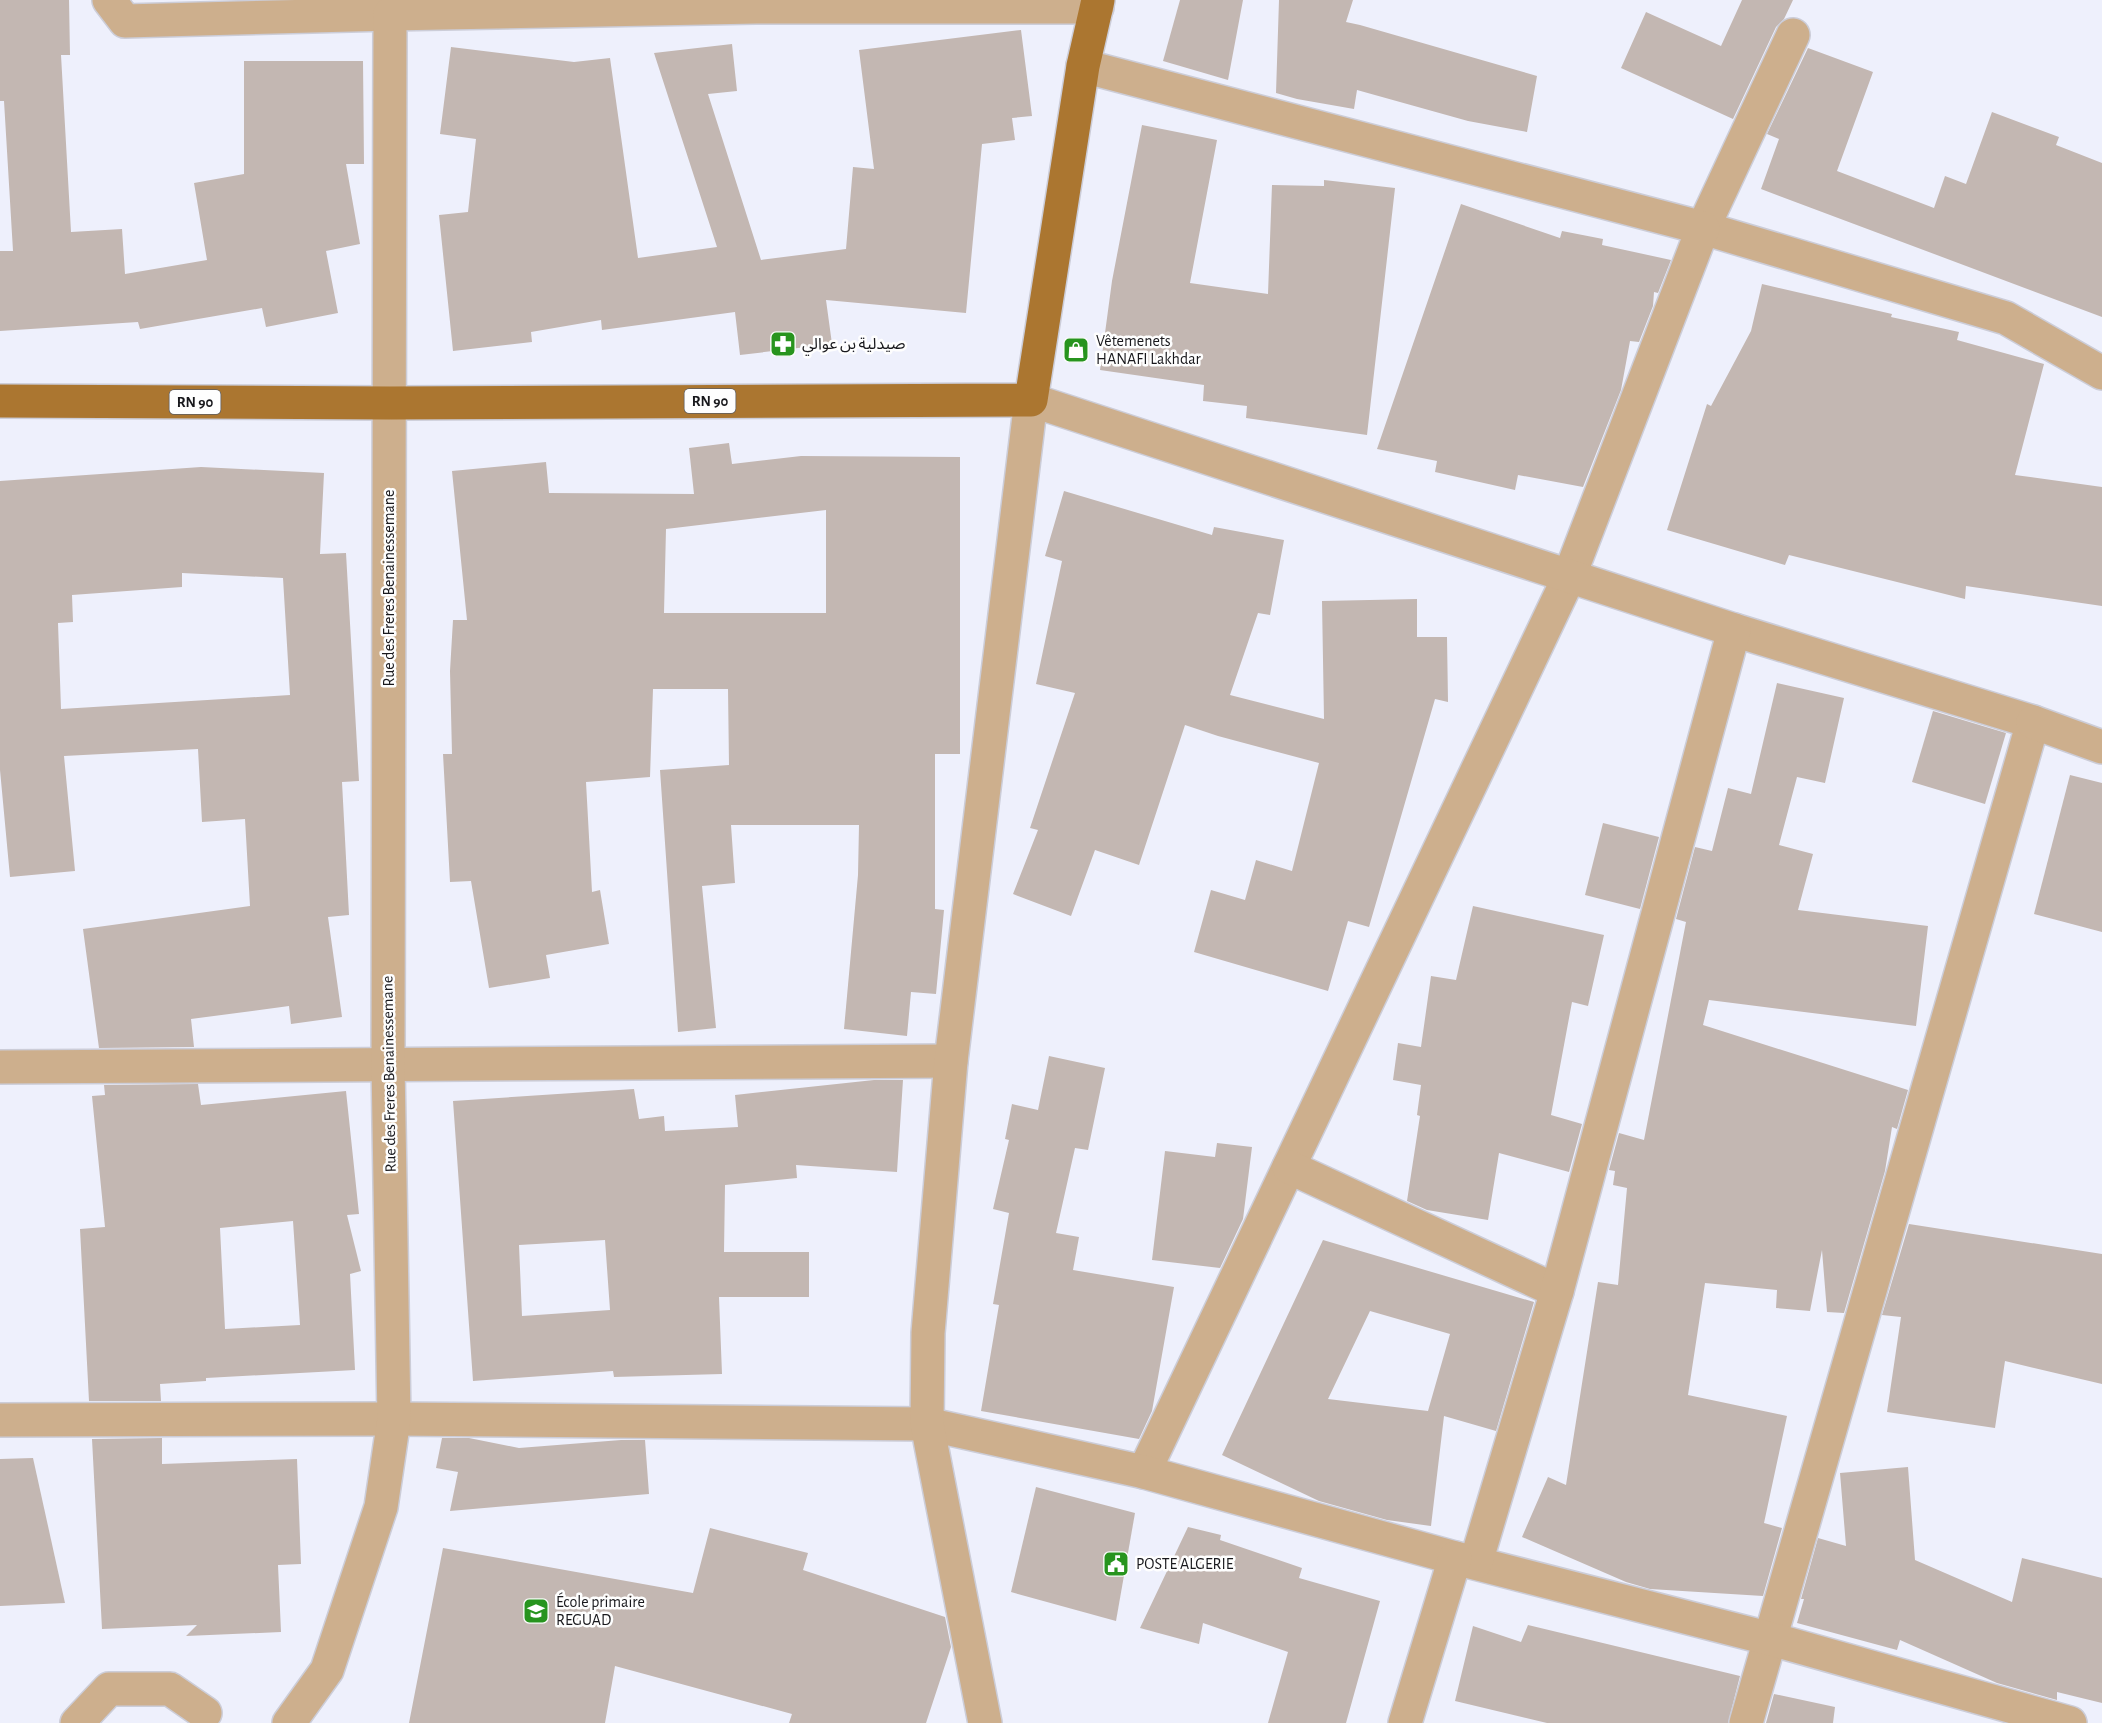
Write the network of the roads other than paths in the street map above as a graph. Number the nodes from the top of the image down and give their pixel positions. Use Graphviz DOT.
graph roads {
  1 [pos="109,0"];
  2 [pos="1097,3"];
  3 [pos="756,4"];
  4 [pos="510,6"];
  5 [pos="390,14"];
  6 [pos="1793,35"];
  7 [pos="1083,66"];
  8 [pos="1703,228"];
  9 [pos="2102,373"];
  10 [pos="1031,400"];
  11 [pos="0,401"];
  12 [pos="389,403"];
  13 [pos="1569,577"];
  14 [pos="1734,630"];
  15 [pos="2033,722"];
  16 [pos="2102,747"];
  17 [pos="951,1061"];
  18 [pos="388,1064"];
  19 [pos="0,1067"];
  20 [pos="1288,1167"];
  21 [pos="1557,1292"];
  22 [pos="394,1419"];
  23 [pos="0,1420"];
  24 [pos="927,1424"];
  25 [pos="1144,1472"];
  26 [pos="1465,1560"];
  27 [pos="1771,1639"];
  28 [pos="205,1713"];
  29 [pos="77,1723"];
  30 [pos="289,1723"];
  31 [pos="985,1723"];
  32 [pos="1405,1723"];
  33 [pos="1746,1723"];
  34 [pos="2070,1723"];
  1 -- 5 [label="street"];
  2 -- 3 [label="street"];
  2 -- 7 [label="main road"];
  3 -- 4 [label="street"];
  4 -- 5 [label="street"];
  5 -- 12 [label="street, Rue des Freres Benainessemane"];
  6 -- 8 [label="street"];
  7 -- 8 [label="street"];
  7 -- 10 [label="main road"];
  8 -- 9 [label="street"];
  8 -- 13 [label="street"];
  10 -- 12 [label="main road, RN 90"];
  10 -- 13 [label="street"];
  10 -- 17 [label="street"];
  11 -- 12 [label="main road, RN 90"];
  12 -- 18 [label="street, Rue des Freres Benainessemane"];
  13 -- 14 [label="street"];
  13 -- 20 [label="street"];
  14 -- 15 [label="street"];
  14 -- 21 [label="street"];
  15 -- 16 [label="street"];
  15 -- 27 [label="street"];
  17 -- 18 [label="street"];
  17 -- 24 [label="street"];
  18 -- 19 [label="street"];
  18 -- 22 [label="street, Rue des Freres Benainessemane"];
  20 -- 21 [label="street"];
  20 -- 25 [label="street"];
  21 -- 26 [label="street"];
  22 -- 23 [label="street"];
  22 -- 24 [label="street"];
  22 -- 30 [label="street, Rue des Freres Benainessemane"];
  24 -- 25 [label="street"];
  24 -- 31 [label="street"];
  25 -- 26 [label="street"];
  26 -- 27 [label="street"];
  26 -- 32 [label="street"];
  27 -- 33 [label="street"];
  27 -- 34 [label="street"];
  28 -- 29 [label="street"];
}
